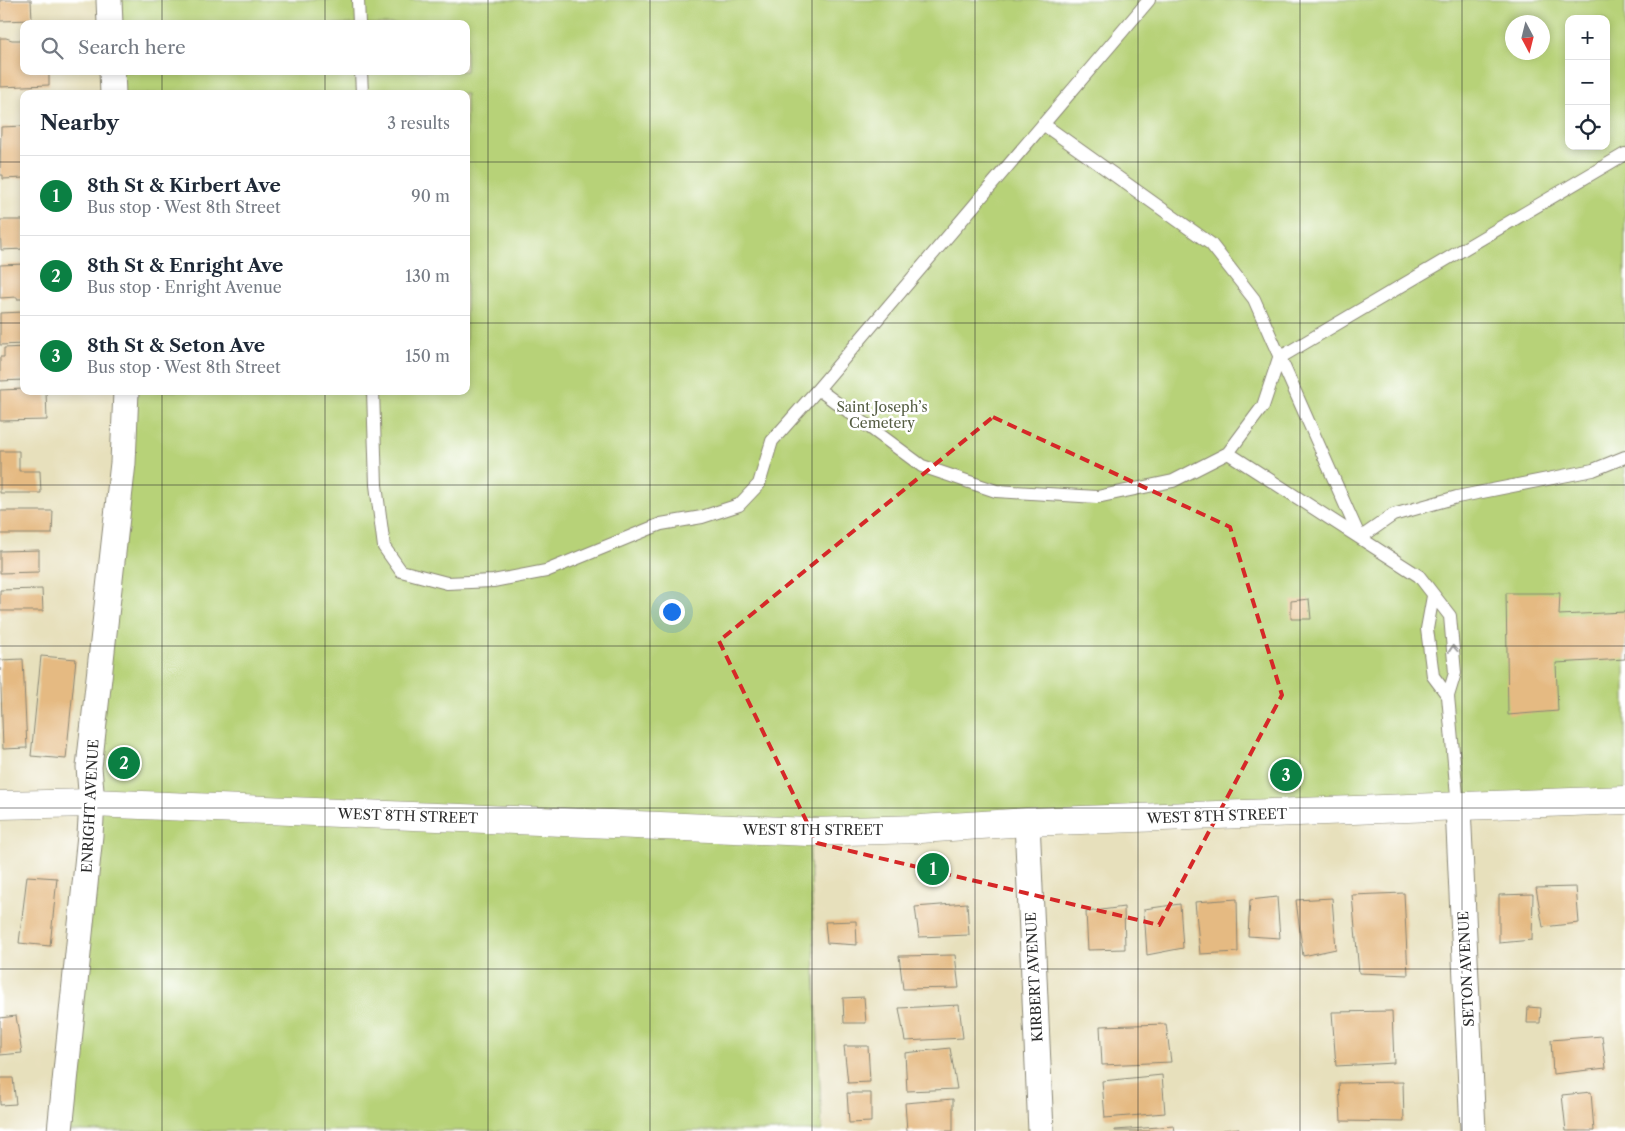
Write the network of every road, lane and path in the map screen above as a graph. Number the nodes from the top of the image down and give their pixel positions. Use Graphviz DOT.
graph roads {
  1 [pos="109,0"];
  2 [pos="358,0"];
  3 [pos="1149,0"];
  4 [pos="110,20"];
  5 [pos="359,20"];
  6 [pos="112,75"];
  7 [pos="361,75"];
  8 [pos="114,90"];
  9 [pos="362,90"];
  10 [pos="1043,124"];
  11 [pos="1625,154"];
  12 [pos="1279,358"];
  13 [pos="818,389"];
  14 [pos="126,395"];
  15 [pos="373,395"];
  16 [pos="1228,452"];
  17 [pos="1625,457"];
  18 [pos="1360,538"];
  19 [pos="1433,596"];
  20 [pos="1448,696"];
  21 [pos="1625,800"];
  22 [pos="92,803"];
  23 [pos="0,806"];
  24 [pos="1458,807"];
  25 [pos="1027,822"];
  26 [pos="60,1131"];
  27 [pos="1041,1131"];
  28 [pos="1473,1131"];
  1 -- 4 [label="street"];
  2 -- 5 [label="lane"];
  3 -- 10 [label="lane"];
  6 -- 8 [label="street"];
  7 -- 9 [label="lane"];
  10 -- 12 [label="lane"];
  10 -- 13 [label="lane"];
  11 -- 12 [label="lane"];
  12 -- 16 [label="lane"];
  12 -- 18 [label="lane"];
  13 -- 15 [label="lane"];
  13 -- 16 [label="lane"];
  14 -- 22 [label="street, ENRIGHT AVENUE"];
  16 -- 18 [label="lane"];
  17 -- 18 [label="lane"];
  18 -- 19 [label="lane"];
  19 -- 20 [label="lane"];
  20 -- 19 [label="lane, one-way"];
  20 -- 24 [label="lane"];
  21 -- 24 [label="street, WEST 8TH STREET"];
  22 -- 23 [label="street, WEST 8TH STREET"];
  22 -- 25 [label="street, WEST 8TH STREET"];
  22 -- 26 [label="street, ENRIGHT AVENUE"];
  24 -- 25 [label="street, WEST 8TH STREET"];
  24 -- 28 [label="street, SETON AVENUE"];
  25 -- 27 [label="street, KIRBERT AVENUE"];
}
